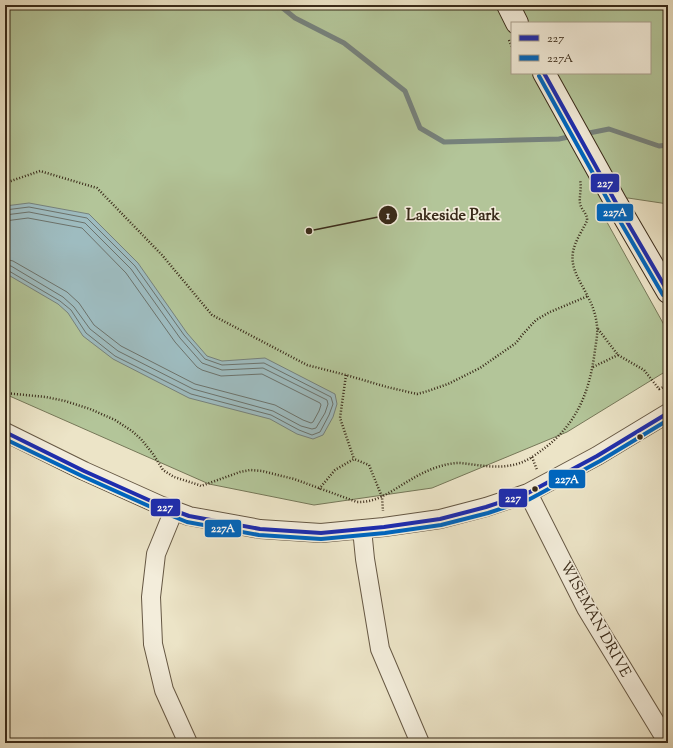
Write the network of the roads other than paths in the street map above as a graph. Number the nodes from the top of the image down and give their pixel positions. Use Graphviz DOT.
graph roads {
  1 [pos="508,5"];
  2 [pos="516,22"];
  3 [pos="544,74"];
  4 [pos="668,292"];
  5 [pos="668,413"];
  6 [pos="5,432"];
  7 [pos="528,493"];
  8 [pos="174,510"];
  9 [pos="362,529"];
  10 [pos="188,743"];
  11 [pos="419,743"];
  12 [pos="668,743"];
  1 -- 2 [label="street"];
  3 -- 4 [label="street"];
  5 -- 7 [label="street"];
  6 -- 8 [label="street"];
  7 -- 9 [label="street"];
  7 -- 12 [label="street, WISEMAN DRIVE"];
  8 -- 9 [label="street"];
  8 -- 10 [label="street"];
  9 -- 11 [label="street"];
}
